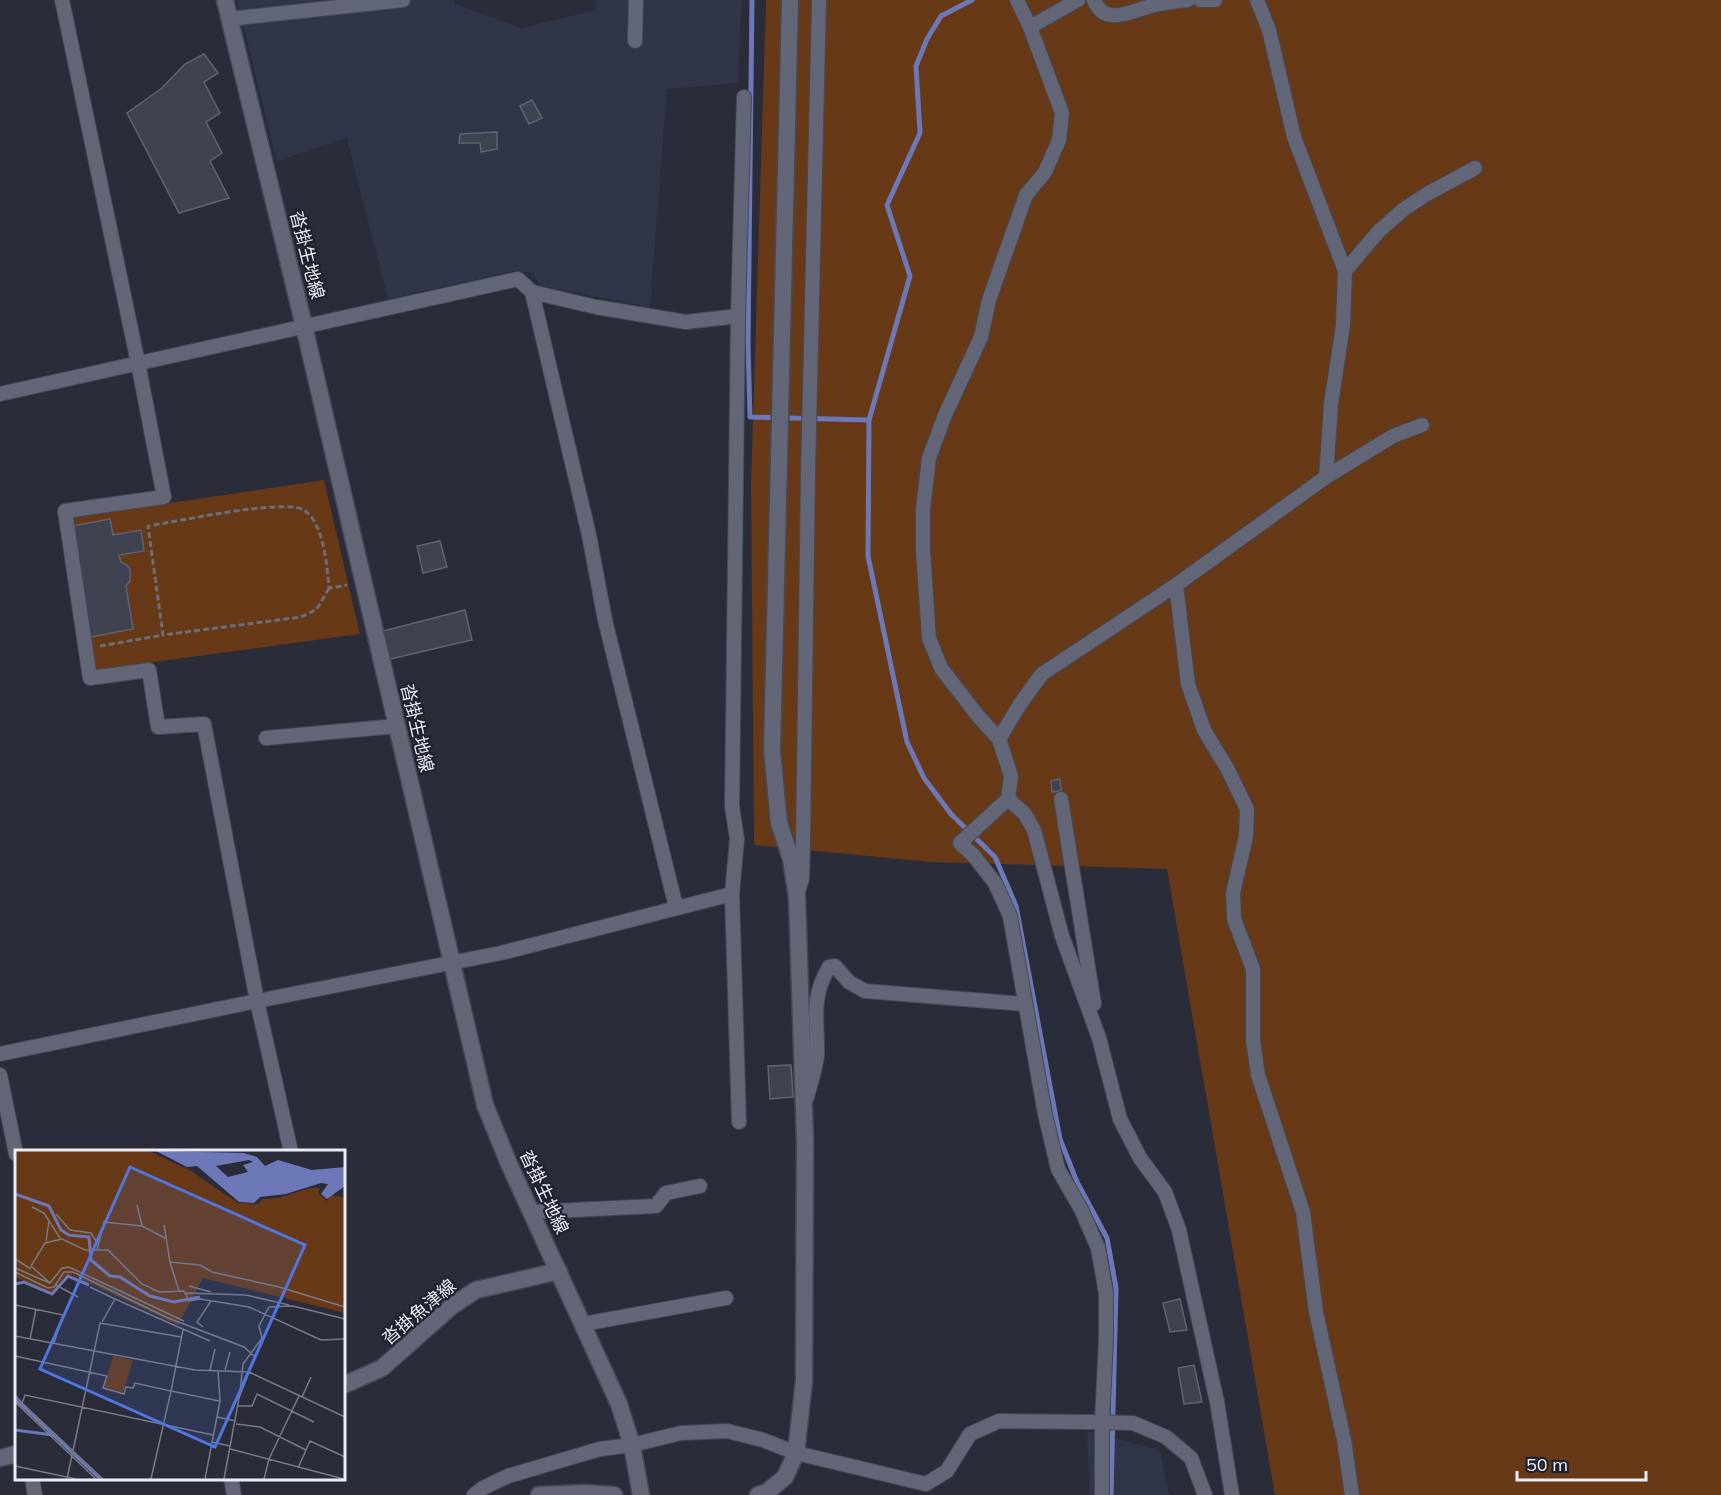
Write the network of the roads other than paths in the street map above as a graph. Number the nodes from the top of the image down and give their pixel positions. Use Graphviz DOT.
graph roads {
  1 [pos="62,0"];
  2 [pos="225,0"];
  3 [pos="403,0"];
  4 [pos="636,0"];
  5 [pos="790,0"];
  6 [pos="819,0"];
  7 [pos="1078,0"];
  8 [pos="1094,0"];
  9 [pos="1188,0"];
  10 [pos="1200,0"];
  11 [pos="1215,0"];
  12 [pos="1257,0"];
  13 [pos="1018,4"];
  14 [pos="230,19"];
  15 [pos="1030,27"];
  16 [pos="635,41"];
  17 [pos="744,97"];
  18 [pos="1475,168"];
  19 [pos="1345,271"];
  20 [pos="532,292"];
  21 [pos="738,316"];
  22 [pos="304,326"];
  23 [pos="138,363"];
  24 [pos="0,394"];
  25 [pos="1422,425"];
  26 [pos="1326,477"];
  27 [pos="1176,585"];
  28 [pos="397,726"];
  29 [pos="266,738"];
  30 [pos="999,740"];
  31 [pos="1008,799"];
  32 [pos="1061,799"];
  33 [pos="732,894"];
  34 [pos="797,897"];
  35 [pos="676,907"];
  36 [pos="452,963"];
  37 [pos="257,1001"];
  38 [pos="1025,1004"];
  39 [pos="1099,1038"];
  40 [pos="0,1054"];
  41 [pos="0,1075"];
  42 [pos="804,1108"];
  43 [pos="739,1122"];
  44 [pos="15,1150"];
  45 [pos="291,1150"];
  46 [pos="700,1186"];
  47 [pos="531,1212"];
  48 [pos="559,1271"];
  49 [pos="726,1298"];
  50 [pos="583,1324"];
  51 [pos="345,1385"];
  52 [pos="1102,1422"];
  53 [pos="632,1445"];
  54 [pos="796,1453"];
  55 [pos="15,1455"];
  56 [pos="0,1458"];
  57 [pos="32,1480"];
  58 [pos="231,1480"];
  59 [pos="35,1495"];
  60 [pos="234,1495"];
  61 [pos="474,1495"];
  62 [pos="539,1495"];
  63 [pos="614,1495"];
  64 [pos="641,1495"];
  65 [pos="758,1495"];
  66 [pos="1102,1495"];
  67 [pos="1205,1495"];
  68 [pos="1233,1495"];
  69 [pos="1352,1495"];
  1 -- 23 [label="street"];
  2 -- 14 [label="main road, 沓掛生地線"];
  3 -- 14 [label="street"];
  4 -- 16 [label="street"];
  5 -- 34 [label="main road"];
  6 -- 34 [label="street"];
  7 -- 15 [label="street"];
  8 -- 9 [label="street"];
  10 -- 11 [label="street"];
  12 -- 19 [label="street"];
  13 -- 15 [label="street"];
  14 -- 22 [label="main road, 沓掛生地線"];
  15 -- 30 [label="street"];
  17 -- 21 [label="street"];
  18 -- 19 [label="street"];
  19 -- 26 [label="street"];
  20 -- 21 [label="street"];
  20 -- 22 [label="street"];
  20 -- 35 [label="street"];
  21 -- 33 [label="street"];
  22 -- 23 [label="street"];
  22 -- 28 [label="main road, 沓掛生地線"];
  23 -- 24 [label="street"];
  23 -- 37 [label="street"];
  25 -- 26 [label="street"];
  26 -- 27 [label="street"];
  27 -- 30 [label="street"];
  27 -- 69 [label="street"];
  28 -- 29 [label="street"];
  28 -- 36 [label="main road, 沓掛生地線"];
  30 -- 31 [label="street"];
  31 -- 38 [label="street"];
  31 -- 39 [label="street"];
  32 -- 39 [label="street"];
  33 -- 35 [label="street"];
  33 -- 43 [label="street"];
  34 -- 42 [label="main road"];
  35 -- 36 [label="street"];
  36 -- 37 [label="street"];
  36 -- 47 [label="main road, 沓掛生地線"];
  37 -- 40 [label="street"];
  37 -- 45 [label="street"];
  38 -- 42 [label="street"];
  38 -- 52 [label="street"];
  39 -- 68 [label="street"];
  41 -- 44 [label="street"];
  42 -- 54 [label="main road"];
  46 -- 47 [label="street"];
  47 -- 48 [label="main road, 沓掛生地線"];
  48 -- 50 [label="main road, 沓掛生地線"];
  48 -- 51 [label="main road, 沓掛魚津線"];
  49 -- 50 [label="street"];
  50 -- 53 [label="main road, 沓掛生地線"];
  52 -- 54 [label="street"];
  52 -- 66 [label="street"];
  52 -- 67 [label="street"];
  53 -- 54 [label="street"];
  53 -- 61 [label="street"];
  53 -- 64 [label="main road"];
  54 -- 65 [label="main road"];
  55 -- 56 [label="main road"];
  57 -- 59 [label="street"];
  58 -- 60 [label="street"];
  62 -- 63 [label="main road"];
}
